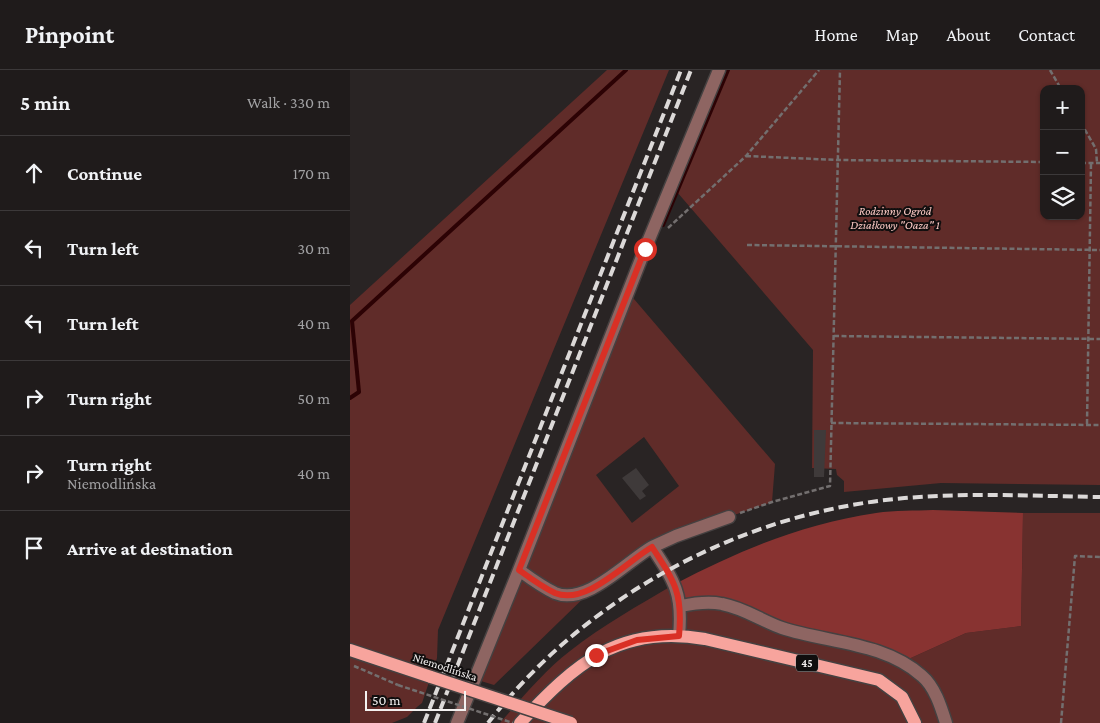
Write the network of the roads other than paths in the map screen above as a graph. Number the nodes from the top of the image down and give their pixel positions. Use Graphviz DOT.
graph roads {
  1 [pos="719,70"];
  2 [pos="729,517"];
  3 [pos="652,547"];
  4 [pos="519,570"];
  5 [pos="681,606"];
  6 [pos="679,636"];
  7 [pos="350,650"];
  8 [pos="457,723"];
  9 [pos="520,723"];
  10 [pos="571,723"];
  11 [pos="915,723"];
  12 [pos="946,723"];
  1 -- 4 [label="street"];
  2 -- 3 [label="street"];
  3 -- 4 [label="street"];
  3 -- 5 [label="street"];
  4 -- 8 [label="street"];
  5 -- 6 [label="street"];
  5 -- 12 [label="street"];
  6 -- 9 [label="main road, 45"];
  6 -- 11 [label="main road, 45"];
  7 -- 10 [label="main road, Niemodlińska, bridge"];
}
